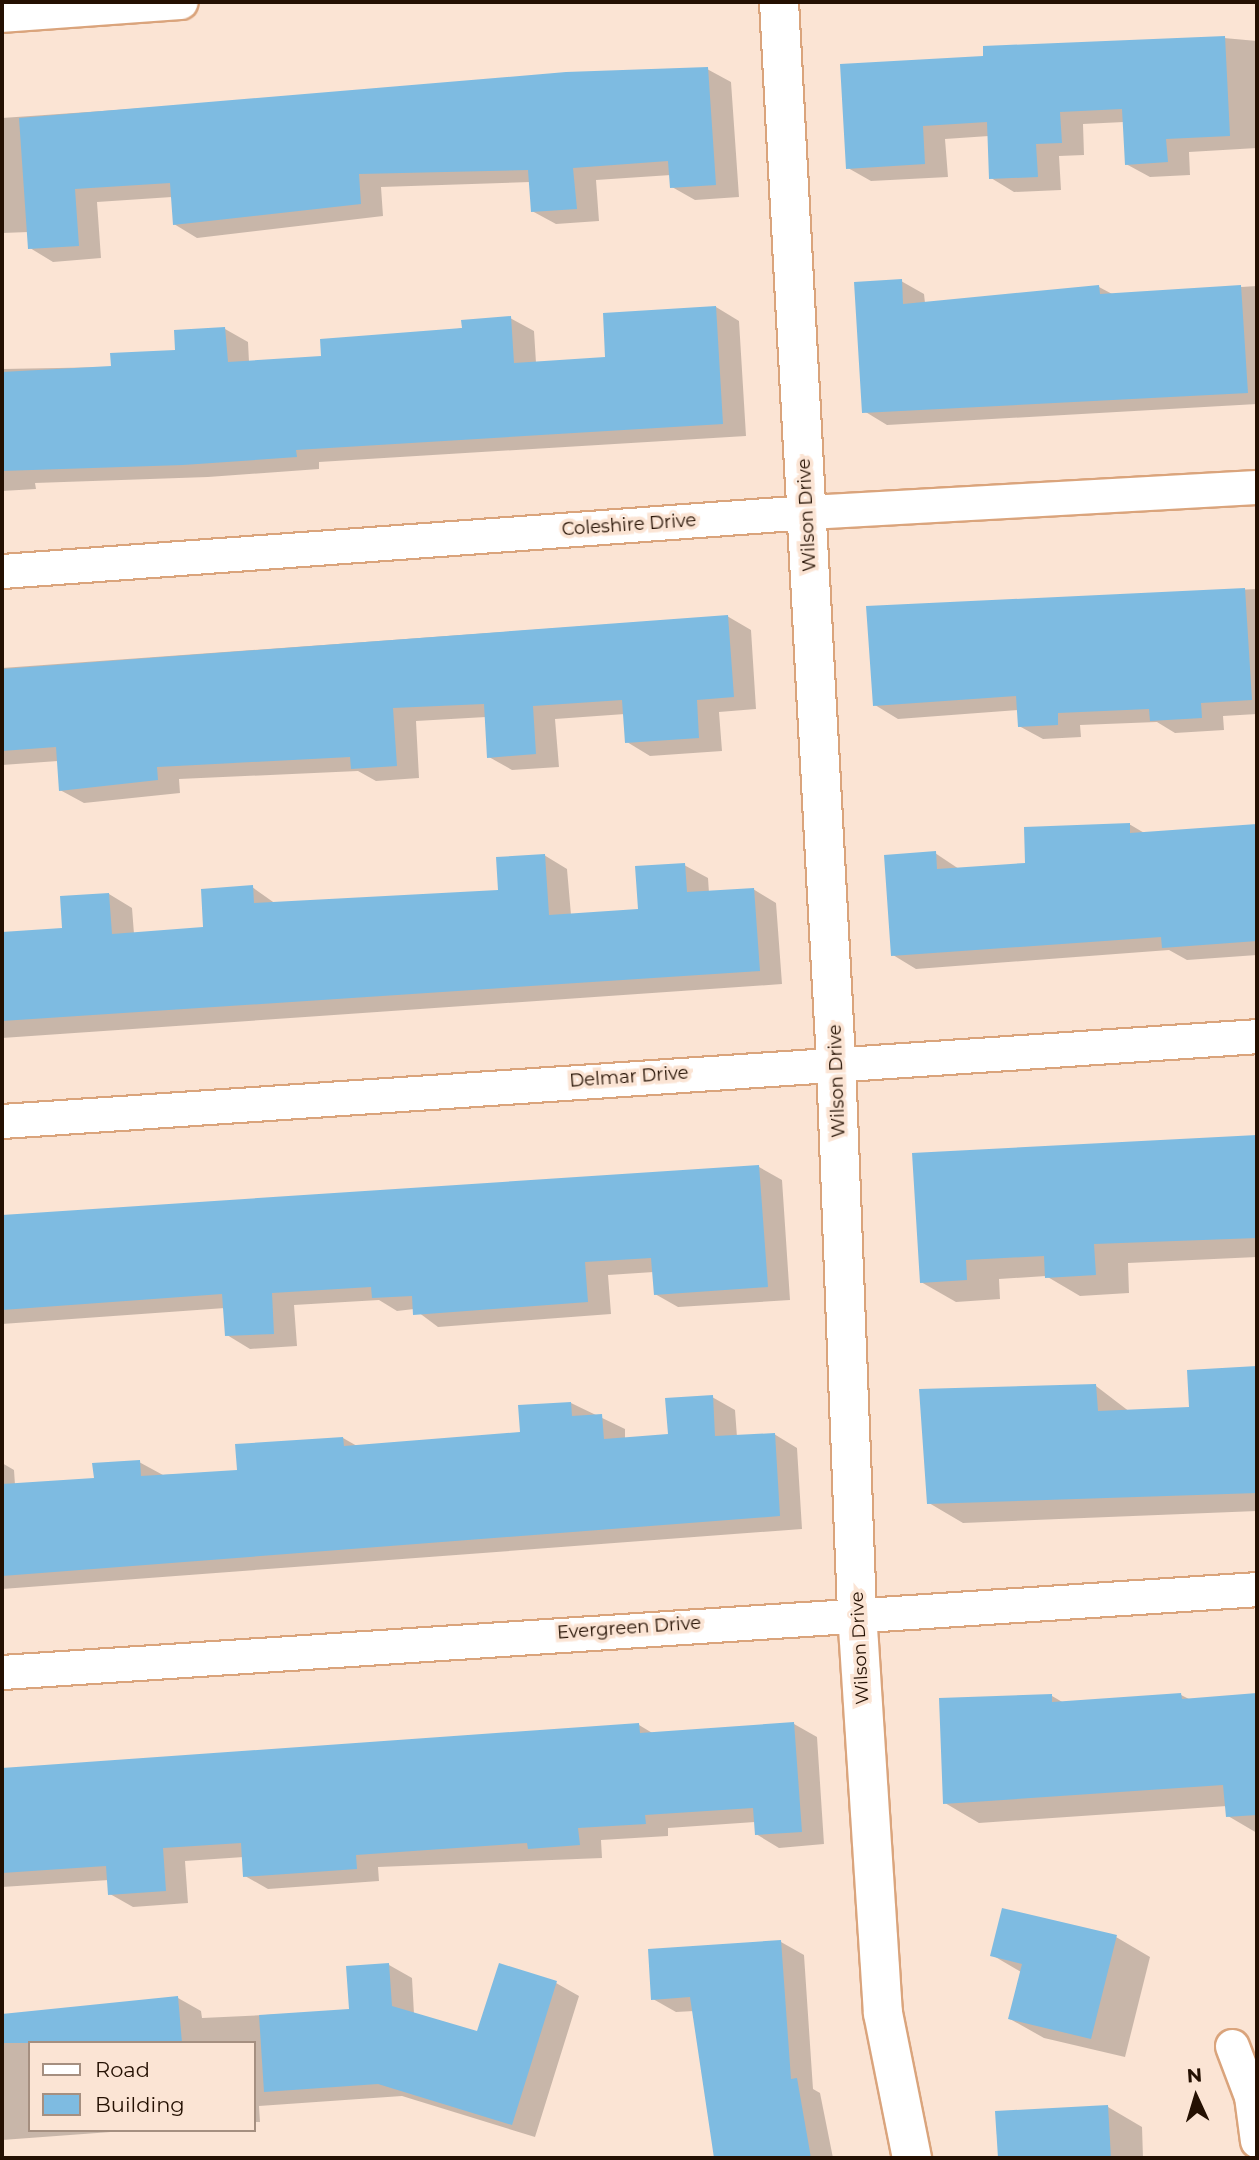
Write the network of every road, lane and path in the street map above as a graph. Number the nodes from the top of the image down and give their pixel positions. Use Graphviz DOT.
graph roads {
  1 [pos="181,2"];
  2 [pos="779,2"];
  3 [pos="2,15"];
  4 [pos="1257,487"];
  5 [pos="807,512"];
  6 [pos="2,571"];
  7 [pos="1257,1036"];
  8 [pos="836,1063"];
  9 [pos="2,1121"];
  10 [pos="1257,1589"];
  11 [pos="857,1612"];
  12 [pos="2,1672"];
  13 [pos="1232,2046"];
  14 [pos="1257,2141"];
  15 [pos="912,2158"];
  1 -- 3 [label="street"];
  2 -- 5 [label="street, Wilson Drive"];
  4 -- 5 [label="street, Coleshire Drive"];
  5 -- 6 [label="street, Coleshire Drive"];
  5 -- 8 [label="street, Wilson Drive"];
  7 -- 8 [label="street, Delmar Drive"];
  8 -- 9 [label="street, Delmar Drive"];
  8 -- 11 [label="street, Wilson Drive"];
  10 -- 11 [label="street, Evergreen Drive"];
  11 -- 12 [label="street, Evergreen Drive"];
  11 -- 15 [label="street, Wilson Drive"];
  13 -- 14 [label="street"];
}
